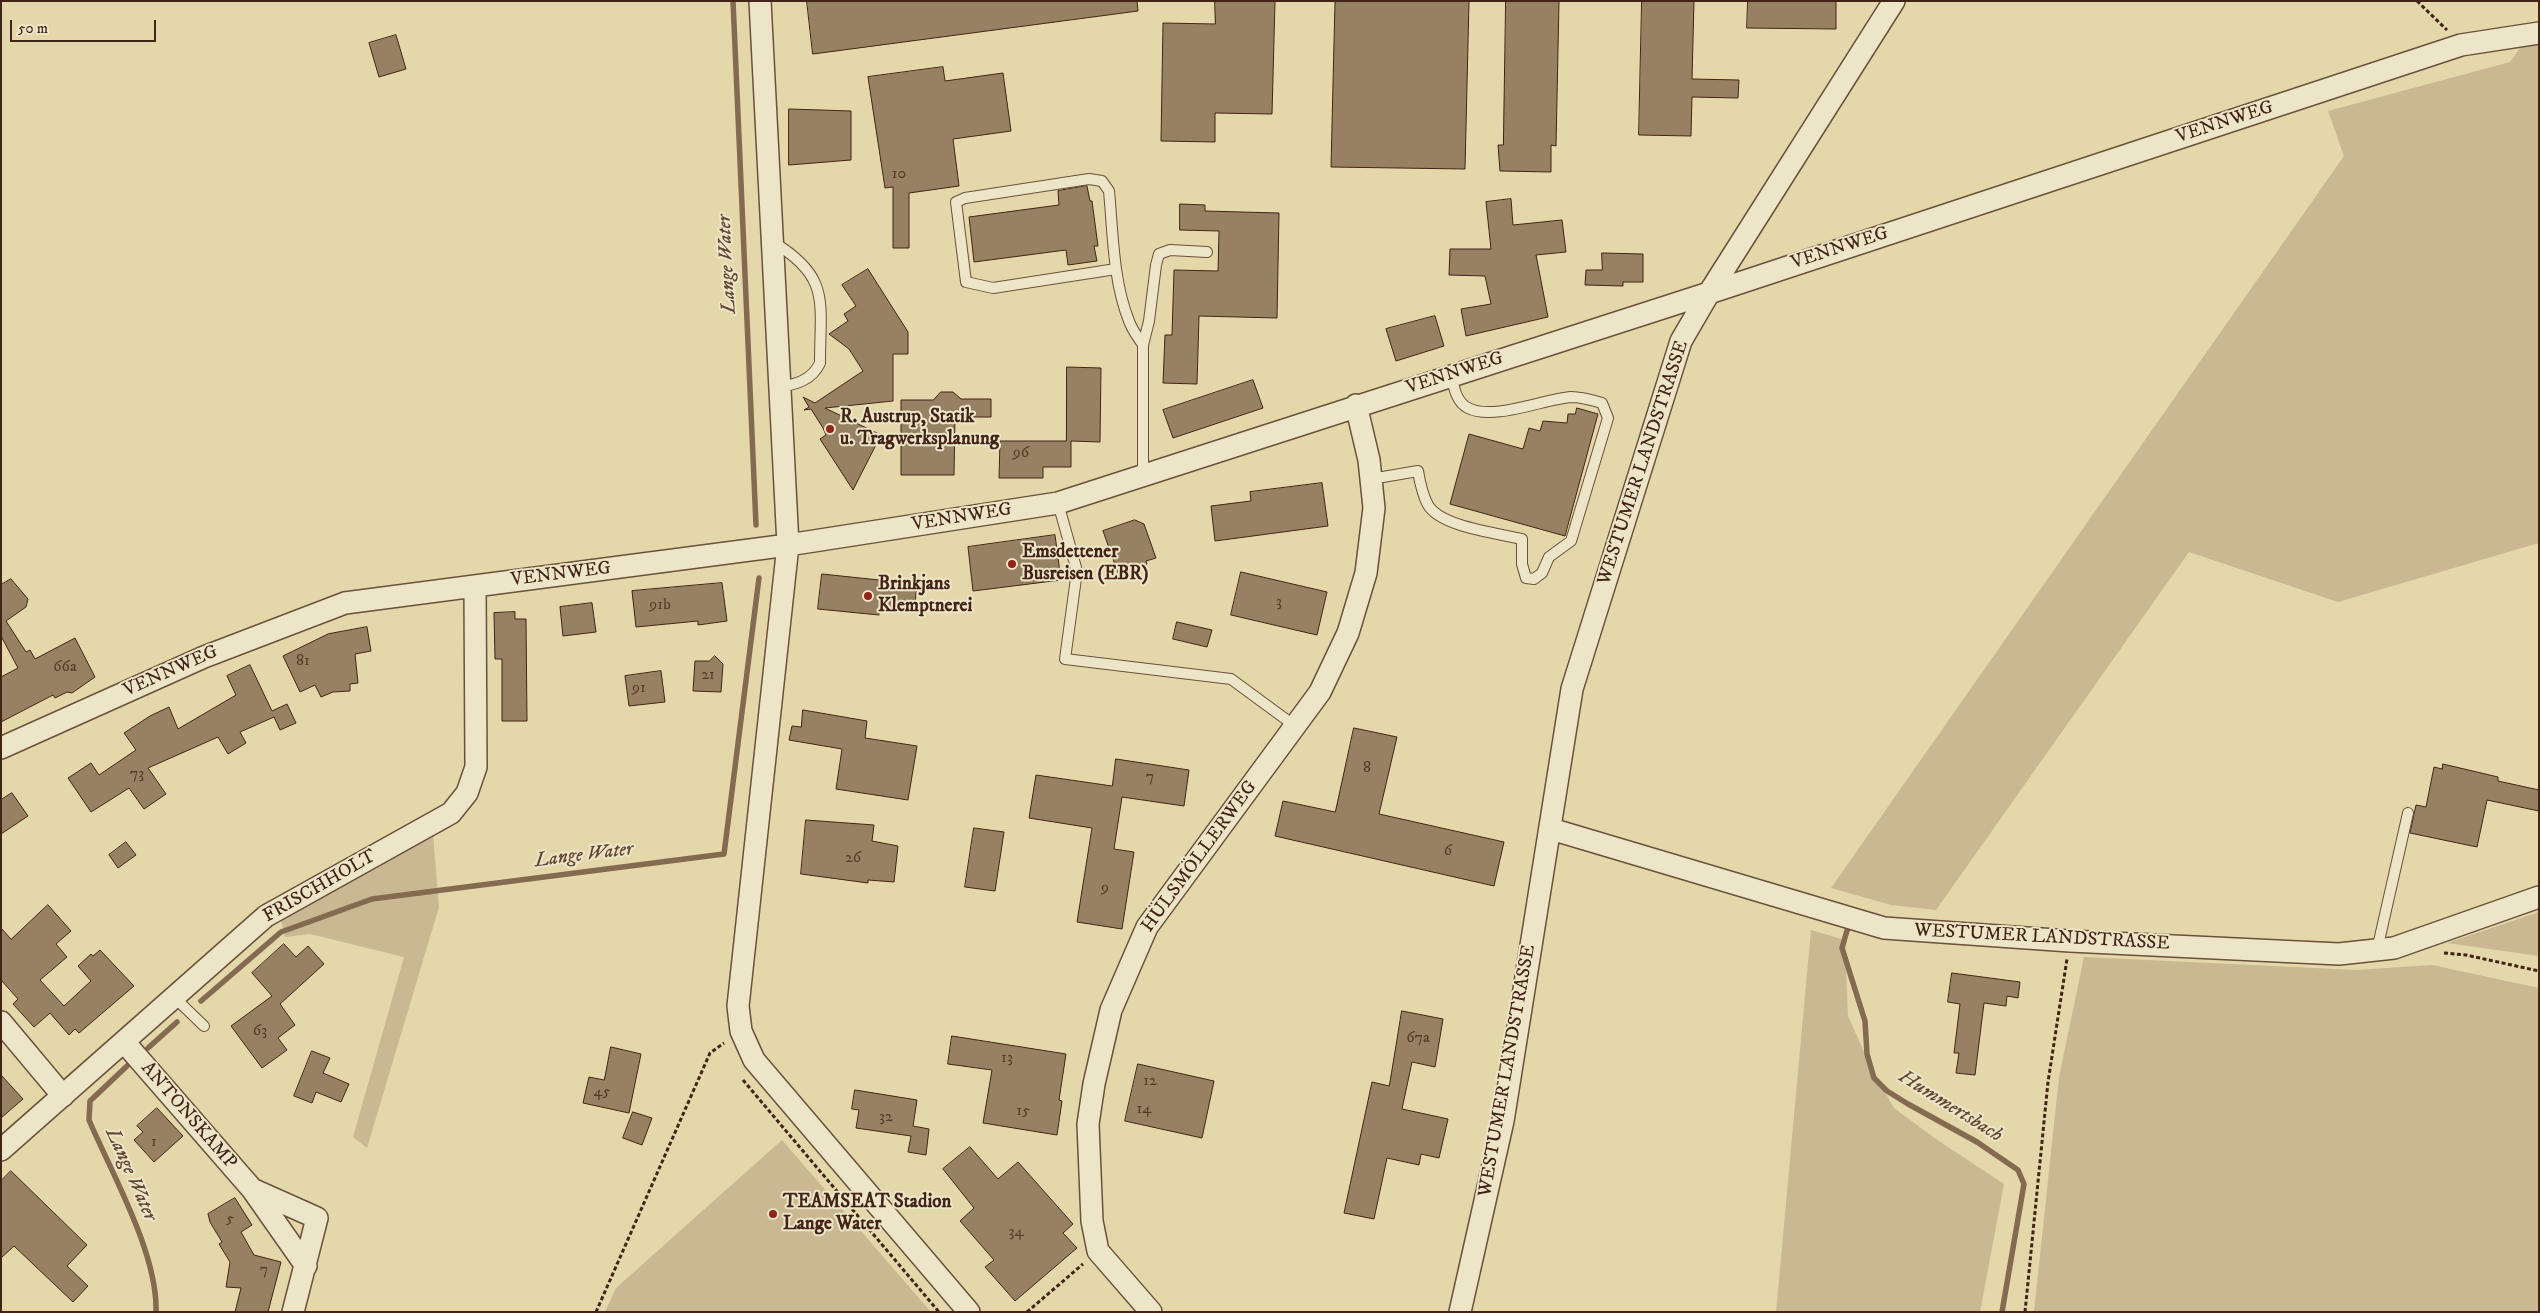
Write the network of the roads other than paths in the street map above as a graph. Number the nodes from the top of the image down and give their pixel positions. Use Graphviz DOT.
graph roads {
  1 [pos="760,1"];
  2 [pos="1894,1"];
  3 [pos="2539,33"];
  4 [pos="772,241"];
  5 [pos="1207,252"];
  6 [pos="1116,269"];
  7 [pos="1709,293"];
  8 [pos="1143,345"];
  9 [pos="1451,375"];
  10 [pos="780,387"];
  11 [pos="1356,405"];
  12 [pos="1144,476"];
  13 [pos="1371,478"];
  14 [pos="1058,503"];
  15 [pos="788,545"];
  16 [pos="475,586"];
  17 [pos="1296,726"];
  18 [pos="1,748"];
  19 [pos="2408,813"];
  20 [pos="1551,829"];
  21 [pos="2539,897"];
  22 [pos="2377,950"];
  23 [pos="175,998"];
  24 [pos="1,1022"];
  25 [pos="204,1026"];
  26 [pos="125,1043"];
  27 [pos="63,1096"];
  28 [pos="1,1150"];
  29 [pos="252,1189"];
  30 [pos="306,1266"];
  31 [pos="293,1312"];
  32 [pos="969,1312"];
  33 [pos="1150,1312"];
  34 [pos="1460,1312"];
  1 -- 4 [label="street"];
  2 -- 7 [label="street, WESTUMER LANDSTRASSE"];
  3 -- 7 [label="street, VENNWEG"];
  4 -- 10 [label="street"];
  4 -- 10 [label="lane"];
  5 -- 8 [label="lane"];
  6 -- 6 [label="lane"];
  6 -- 8 [label="lane"];
  7 -- 9 [label="street, VENNWEG"];
  7 -- 20 [label="street, WESTUMER LANDSTRASSE"];
  8 -- 12 [label="lane"];
  9 -- 11 [label="street, VENNWEG"];
  9 -- 13 [label="lane"];
  10 -- 15 [label="street"];
  11 -- 12 [label="street, VENNWEG"];
  11 -- 13 [label="street, HÜLSMÖLLERWEG"];
  12 -- 14 [label="street, VENNWEG"];
  13 -- 17 [label="street, HÜLSMÖLLERWEG"];
  14 -- 15 [label="street, VENNWEG"];
  14 -- 17 [label="lane"];
  15 -- 16 [label="street, VENNWEG"];
  15 -- 32 [label="street"];
  16 -- 18 [label="street, VENNWEG"];
  16 -- 23 [label="street, FRISCHHOLT"];
  17 -- 33 [label="street, HÜLSMÖLLERWEG"];
  19 -- 22 [label="lane"];
  20 -- 22 [label="street, WESTUMER LANDSTRASSE"];
  20 -- 34 [label="street, WESTUMER LANDSTRASSE"];
  21 -- 22 [label="street, WESTUMER LANDSTRASSE"];
  23 -- 25 [label="lane"];
  23 -- 26 [label="street, FRISCHHOLT"];
  24 -- 27 [label="street"];
  26 -- 27 [label="street, FRISCHHOLT"];
  26 -- 29 [label="street, ANTONSKAMP"];
  27 -- 28 [label="street, FRISCHHOLT"];
  29 -- 30 [label="street, ANTONSKAMP"];
  29 -- 30 [label="street, ANTONSKAMP"];
  30 -- 31 [label="street, ANTONSKAMP"];
}
